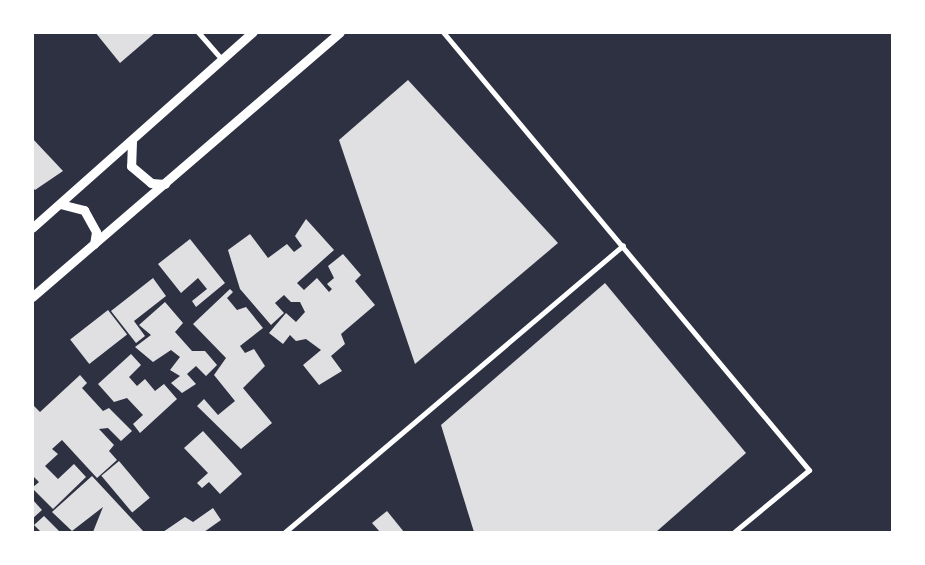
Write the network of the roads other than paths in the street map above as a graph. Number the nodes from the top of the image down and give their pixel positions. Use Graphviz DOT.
graph roads {
  1 [pos="198,32"];
  2 [pos="253,32"];
  3 [pos="340,32"];
  4 [pos="443,32"];
  5 [pos="222,60"];
  6 [pos="132,141"];
  7 [pos="165,184"];
  8 [pos="60,204"];
  9 [pos="32,228"];
  10 [pos="94,244"];
  11 [pos="623,245"];
  12 [pos="32,297"];
  13 [pos="285,532"];
  14 [pos="734,532"];
  1 -- 5 [label="street"];
  2 -- 5 [label="street"];
  3 -- 7 [label="street"];
  4 -- 11 [label="street"];
  5 -- 6 [label="street"];
  6 -- 7 [label="street"];
  6 -- 8 [label="street"];
  7 -- 10 [label="street"];
  8 -- 9 [label="street"];
  8 -- 10 [label="street"];
  10 -- 12 [label="street"];
  11 -- 13 [label="street"];
  11 -- 14 [label="street"];
}
